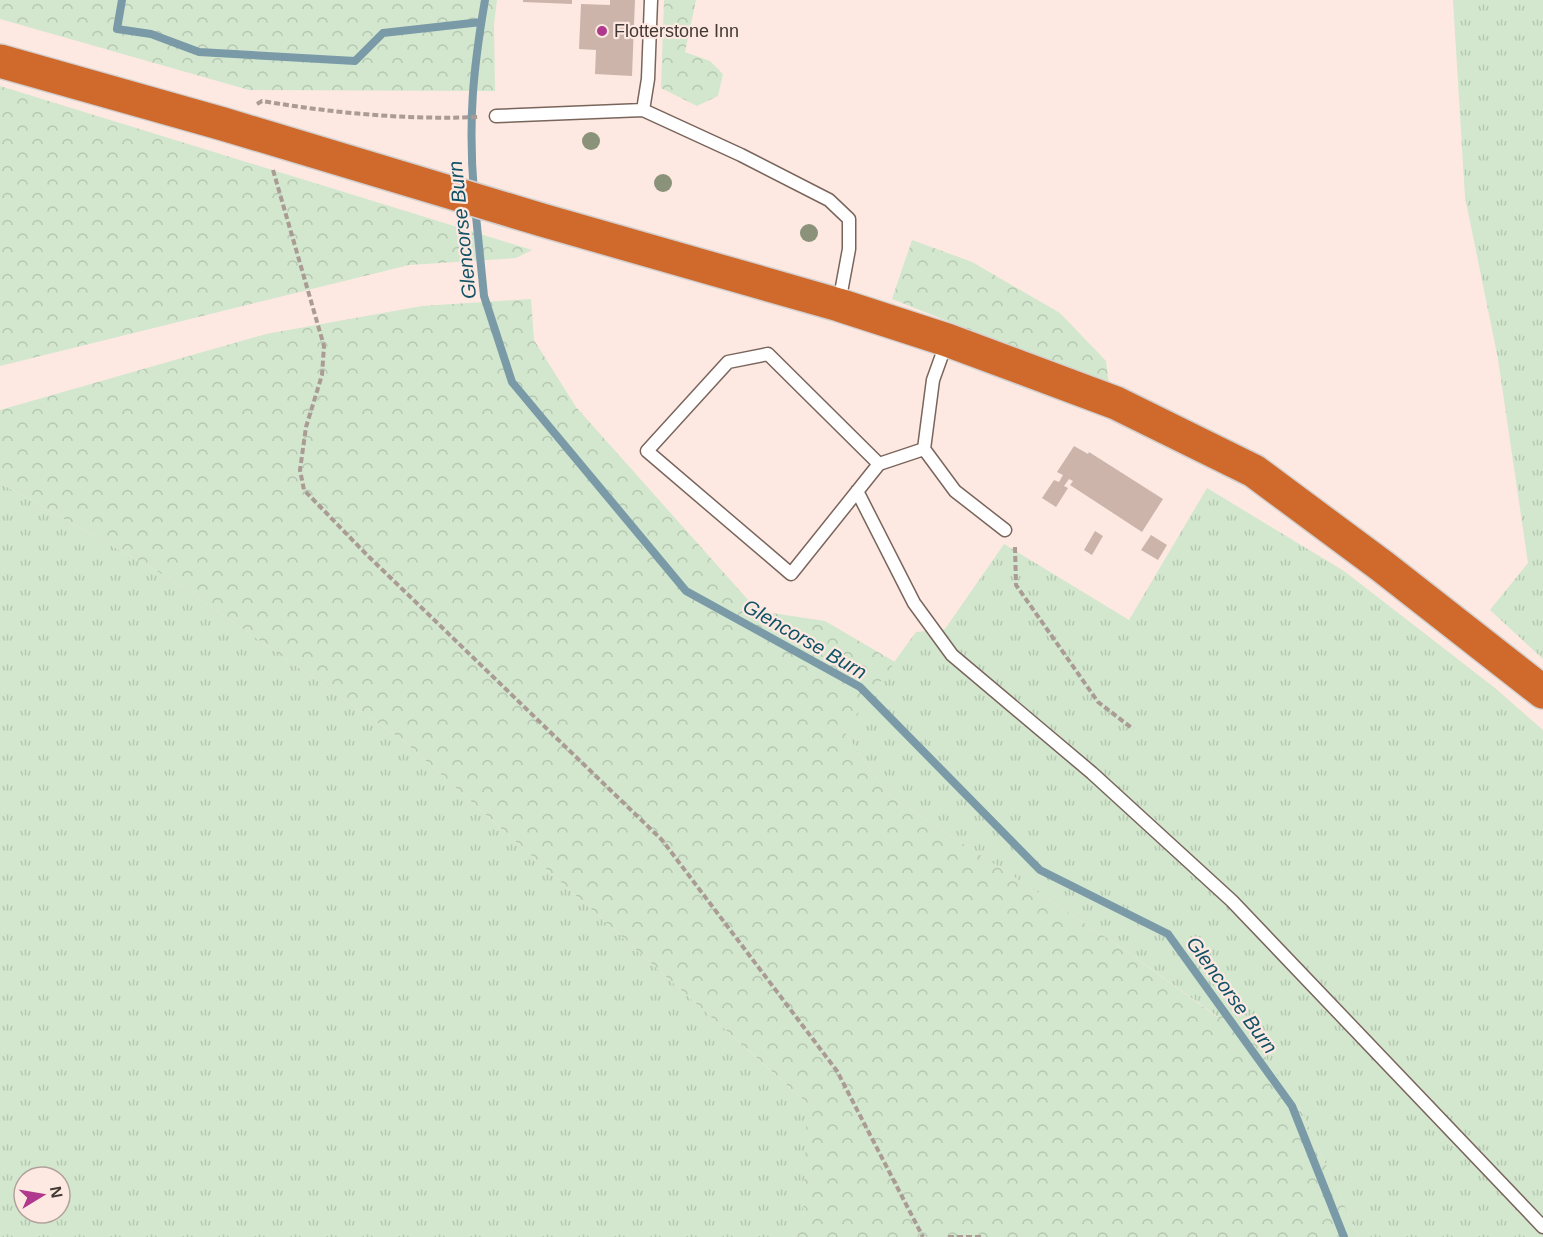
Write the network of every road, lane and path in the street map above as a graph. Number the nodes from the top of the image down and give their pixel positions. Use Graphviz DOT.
graph roads {
  1 [pos="651,0"];
  2 [pos="0,61"];
  3 [pos="643,110"];
  4 [pos="496,116"];
  5 [pos="223,124"];
  6 [pos="263,136"];
  7 [pos="839,305"];
  8 [pos="947,340"];
  9 [pos="924,449"];
  10 [pos="879,464"];
  11 [pos="857,491"];
  12 [pos="1005,530"];
  13 [pos="1015,543"];
  14 [pos="1543,692"];
  15 [pos="1133,729"];
  16 [pos="1543,1227"];
  17 [pos="923,1237"];
  18 [pos="948,1237"];
  19 [pos="981,1237"];
  1 -- 3 [label="lane"];
  2 -- 5 [label="highway"];
  3 -- 4 [label="lane"];
  3 -- 7 [label="lane"];
  4 -- 5 [label="path"];
  5 -- 6 [label="highway"];
  6 -- 7 [label="highway"];
  6 -- 17 [label="path"];
  7 -- 8 [label="highway"];
  8 -- 9 [label="lane"];
  8 -- 14 [label="highway"];
  9 -- 10 [label="lane"];
  9 -- 12 [label="lane"];
  10 -- 11 [label="lane"];
  10 -- 11 [label="lane"];
  11 -- 16 [label="lane"];
  13 -- 15 [label="path"];
  18 -- 19 [label="path"];
}
